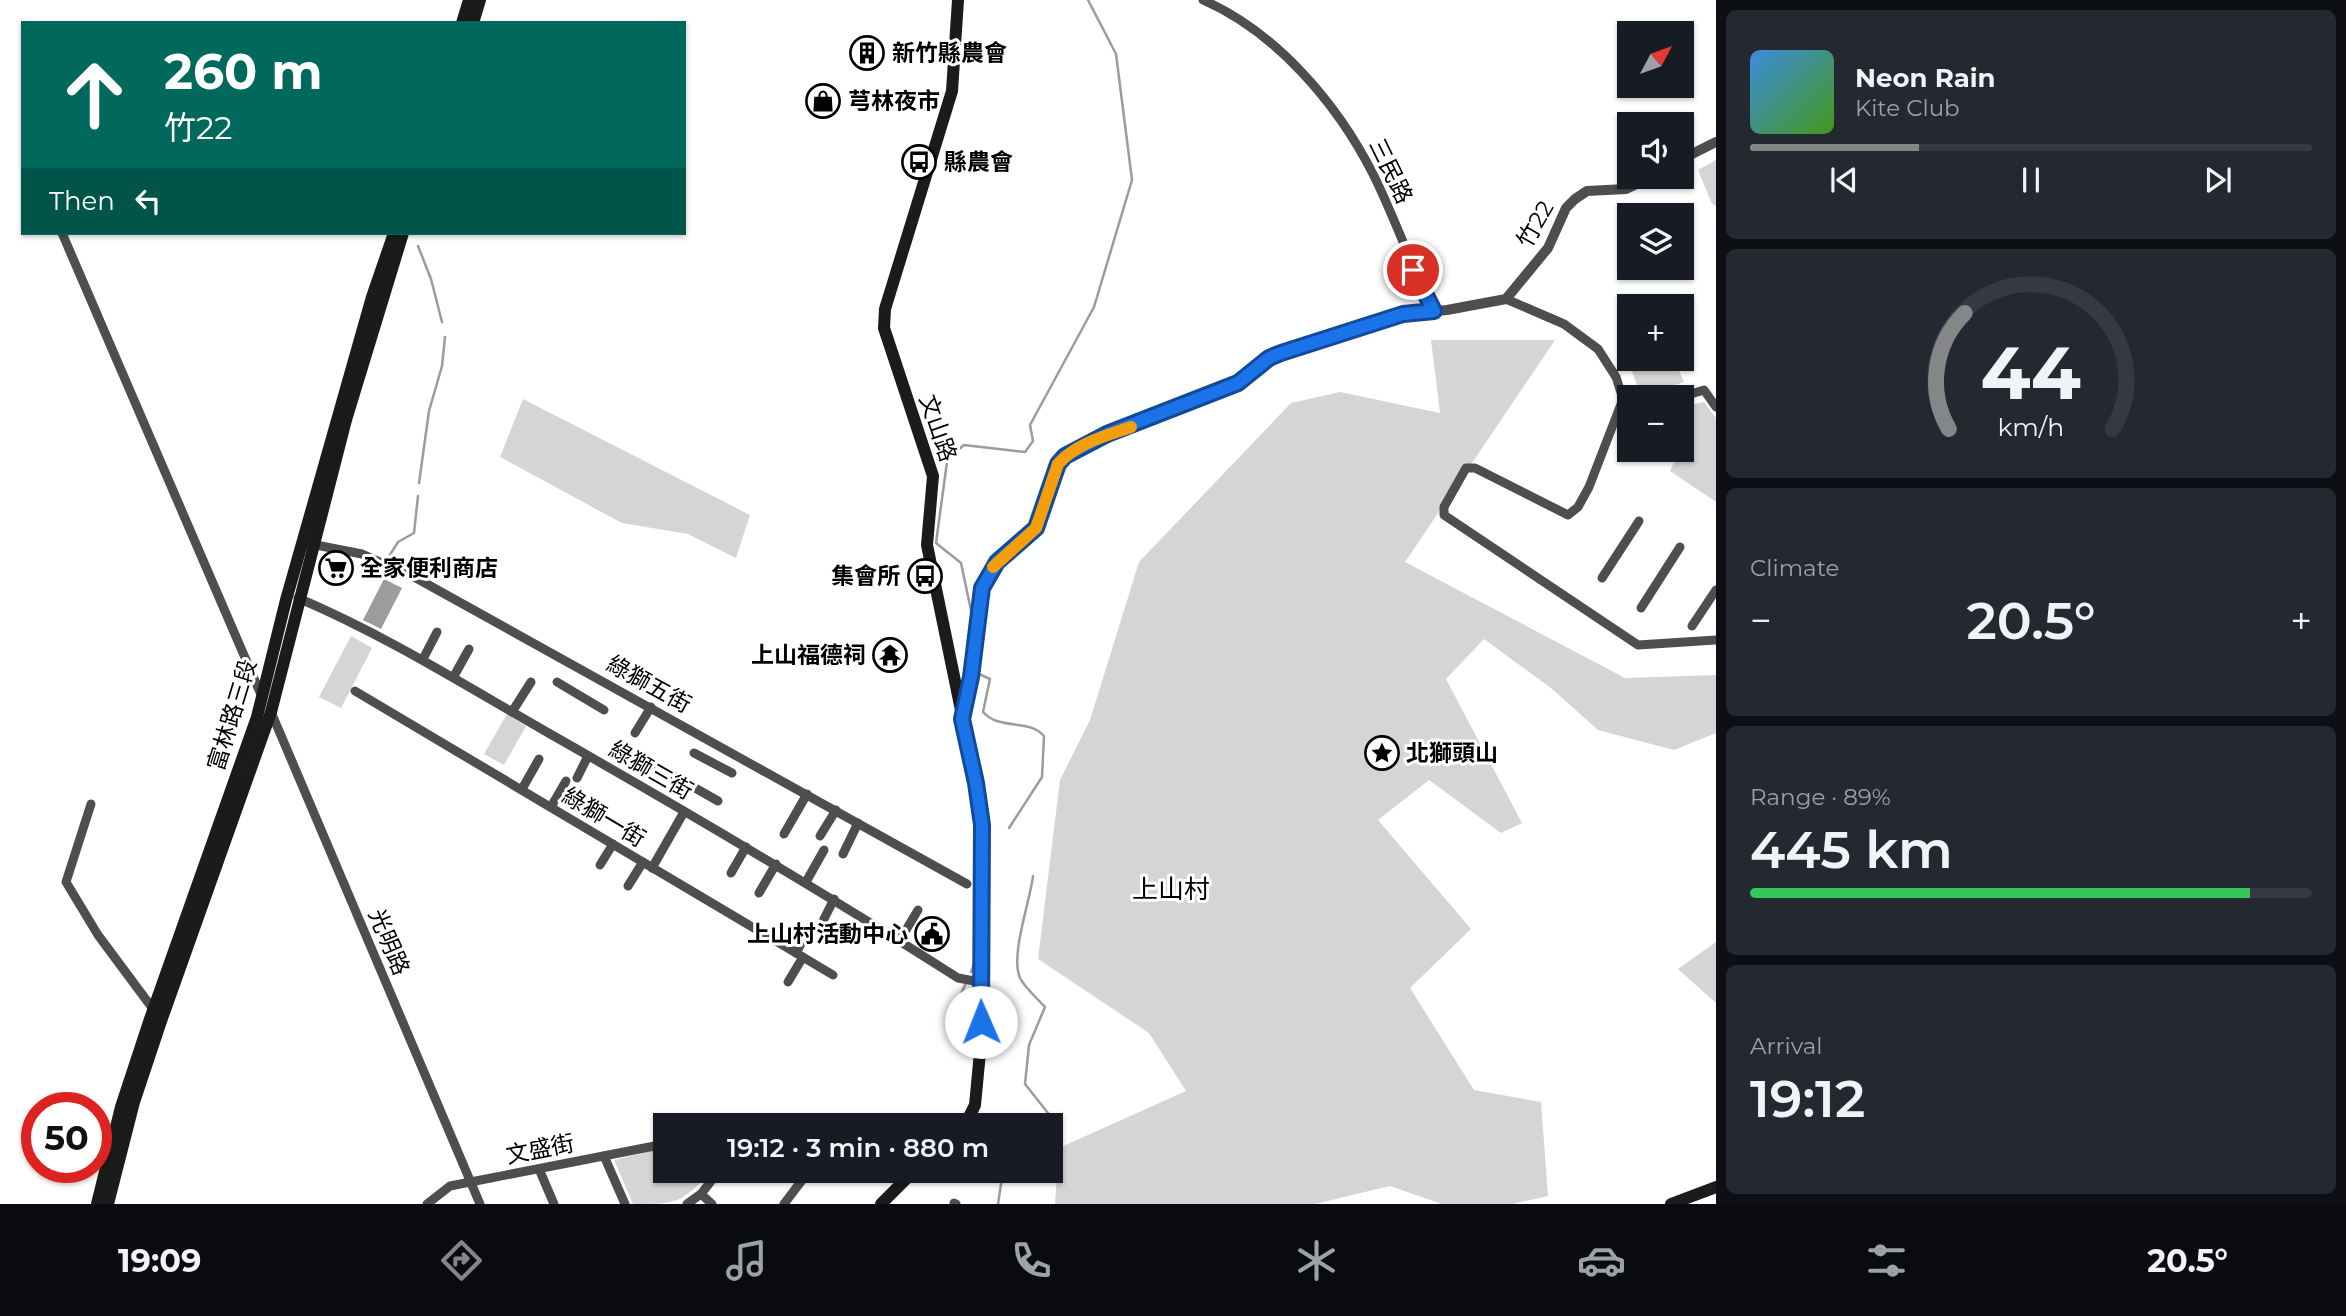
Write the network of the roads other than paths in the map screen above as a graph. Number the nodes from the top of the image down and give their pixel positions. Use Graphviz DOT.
graph roads {
  1 [pos="469,0"];
  2 [pos="480,0"];
  3 [pos="958,0"];
  4 [pos="1203,0"];
  5 [pos="464,21"];
  6 [pos="474,21"];
  7 [pos="1716,142"];
  8 [pos="1694,153"];
  9 [pos="1626,189"];
  10 [pos="63,235"];
  11 [pos="393,235"];
  12 [pos="402,235"];
  13 [pos="1506,299"];
  14 [pos="1434,311"];
  15 [pos="1619,385"];
  16 [pos="1694,393"];
  17 [pos="1716,407"];
  18 [pos="1617,421"];
  19 [pos="1639,521"];
  20 [pos="307,543"];
  21 [pos="1680,547"];
  22 [pos="1602,578"];
  23 [pos="1716,590"];
  24 [pos="298,598"];
  25 [pos="1641,608"];
  26 [pos="1692,626"];
  27 [pos="437,632"];
  28 [pos="1716,640"];
  29 [pos="469,649"];
  30 [pos="423,659"];
  31 [pos="454,676"];
  32 [pos="531,682"];
  33 [pos="557,682"];
  34 [pos="355,691"];
  35 [pos="262,697"];
  36 [pos="651,707"];
  37 [pos="604,710"];
  38 [pos="271,712"];
  39 [pos="512,712"];
  40 [pos="962,719"];
  41 [pos="635,733"];
  42 [pos="623,747"];
  43 [pos="694,753"];
  44 [pos="588,755"];
  45 [pos="538,760"];
  46 [pos="732,774"];
  47 [pos="577,778"];
  48 [pos="566,781"];
  49 [pos="522,789"];
  50 [pos="807,794"];
  51 [pos="718,801"];
  52 [pos="91,804"];
  53 [pos="551,807"];
  54 [pos="836,810"];
  55 [pos="684,812"];
  56 [pos="858,823"];
  57 [pos="784,834"];
  58 [pos="820,836"];
  59 [pos="613,844"];
  60 [pos="746,847"];
  61 [pos="824,850"];
  62 [pos="843,853"];
  63 [pos="643,862"];
  64 [pos="776,864"];
  65 [pos="600,865"];
  66 [pos="652,868"];
  67 [pos="731,873"];
  68 [pos="806,882"];
  69 [pos="967,884"];
  70 [pos="628,886"];
  71 [pos="759,892"];
  72 [pos="834,898"];
  73 [pos="918,910"];
  74 [pos="900,940"];
  75 [pos="800,955"];
  76 [pos="833,975"];
  77 [pos="788,982"];
  78 [pos="980,982"];
  79 [pos="153,1009"];
  80 [pos="970,1113"];
  81 [pos="653,1146"];
  82 [pos="604,1156"];
  83 [pos="539,1169"];
  84 [pos="470,1182"];
  85 [pos="710,1183"];
  86 [pos="800,1183"];
  87 [pos="899,1183"];
  88 [pos="1716,1187"];
  89 [pos="701,1194"];
  90 [pos="97,1204"];
  91 [pos="108,1204"];
  92 [pos="427,1204"];
  93 [pos="480,1204"];
  94 [pos="554,1204"];
  95 [pos="625,1204"];
  96 [pos="687,1204"];
  97 [pos="712,1204"];
  98 [pos="784,1204"];
  99 [pos="881,1204"];
  100 [pos="1671,1204"];
  1 -- 5 [label="main road"];
  2 -- 6 [label="main road"];
  3 -- 40 [label="main road, 文山路"];
  4 -- 14 [label="street, 三民路"];
  7 -- 8 [label="street"];
  9 -- 13 [label="street, 竹22 / 竹22"];
  10 -- 35 [label="street, 光明路"];
  11 -- 20 [label="main road, 富林路三段"];
  12 -- 20 [label="main road, 富林路三段"];
  13 -- 14 [label="street"];
  13 -- 15 [label="street"];
  14 -- 40 [label="street"];
  16 -- 17 [label="street"];
  18 -- 28 [label="street"];
  19 -- 22 [label="street"];
  20 -- 24 [label="main road, 富林路三段"];
  20 -- 35 [label="main road, 富林路三段"];
  20 -- 36 [label="street, 綠獅五街"];
  21 -- 25 [label="street"];
  23 -- 26 [label="street"];
  24 -- 30 [label="street, 綠獅三街"];
  24 -- 38 [label="main road, 富林路三段"];
  27 -- 30 [label="street"];
  29 -- 31 [label="street"];
  30 -- 31 [label="street, 綠獅三街"];
  31 -- 39 [label="street, 綠獅三街"];
  32 -- 39 [label="street"];
  33 -- 37 [label="street"];
  34 -- 49 [label="street, 綠獅一街"];
  35 -- 38 [label="street, 光明路"];
  35 -- 79 [label="main road, 富林路三段"];
  36 -- 41 [label="street"];
  36 -- 50 [label="street, 綠獅五街"];
  38 -- 84 [label="street, 光明路"];
  38 -- 91 [label="main road, 富林路三段"];
  39 -- 44 [label="street, 綠獅三街"];
  40 -- 78 [label="main road, 文山路"];
  42 -- 51 [label="street"];
  43 -- 46 [label="street"];
  44 -- 47 [label="street"];
  44 -- 55 [label="street, 綠獅三街"];
  45 -- 49 [label="street"];
  48 -- 53 [label="street"];
  49 -- 53 [label="street, 綠獅一街"];
  50 -- 54 [label="street, 綠獅五街"];
  50 -- 57 [label="street"];
  52 -- 79 [label="street"];
  53 -- 59 [label="street, 綠獅一街"];
  54 -- 56 [label="street, 綠獅五街"];
  54 -- 58 [label="street"];
  55 -- 60 [label="street, 綠獅三街"];
  55 -- 66 [label="street"];
  56 -- 62 [label="street"];
  56 -- 69 [label="street, 綠獅五街"];
  59 -- 63 [label="street, 綠獅一街"];
  59 -- 65 [label="street"];
  60 -- 64 [label="street, 綠獅三街"];
  60 -- 67 [label="street"];
  61 -- 68 [label="street"];
  63 -- 66 [label="street, 綠獅一街"];
  63 -- 70 [label="street"];
  64 -- 68 [label="street, 綠獅三街"];
  64 -- 71 [label="street"];
  66 -- 75 [label="street, 綠獅一街"];
  68 -- 72 [label="street, 綠獅三街"];
  72 -- 74 [label="street, 綠獅三街"];
  72 -- 75 [label="street"];
  73 -- 74 [label="street"];
  74 -- 78 [label="street, 綠獅三街"];
  75 -- 76 [label="street, 綠獅一街"];
  75 -- 77 [label="street"];
  78 -- 80 [label="main road, 文山路"];
  79 -- 90 [label="main road, 富林路三段"];
  81 -- 82 [label="street, 文盛街"];
  82 -- 83 [label="street, 文盛街"];
  82 -- 95 [label="street"];
  83 -- 84 [label="street, 文盛街"];
  83 -- 94 [label="street"];
  84 -- 92 [label="street, 文盛街"];
  84 -- 93 [label="street, 光明路"];
  85 -- 89 [label="street"];
  86 -- 98 [label="street"];
  87 -- 99 [label="main road"];
  88 -- 100 [label="main road"];
  89 -- 96 [label="street"];
  89 -- 97 [label="street"];
}
